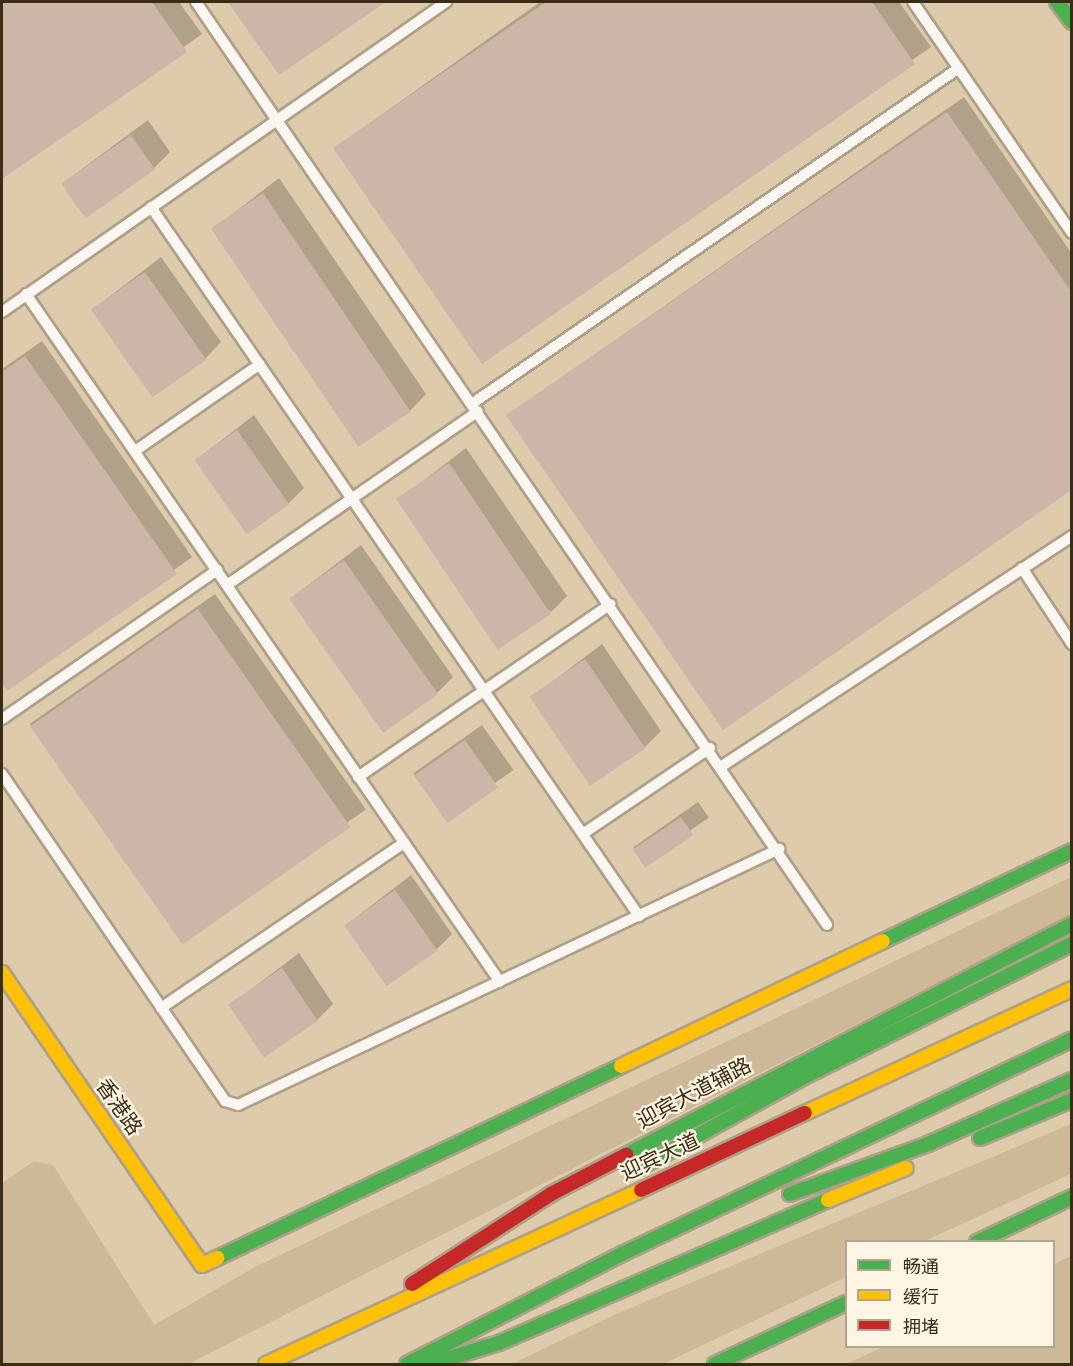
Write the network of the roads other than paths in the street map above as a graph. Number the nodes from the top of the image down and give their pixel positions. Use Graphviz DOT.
graph roads {
  1 [pos="196,2"];
  2 [pos="446,2"];
  3 [pos="913,2"];
  4 [pos="1057,2"];
  5 [pos="1071,22"];
  6 [pos="958,68"];
  7 [pos="277,119"];
  8 [pos="151,207"];
  9 [pos="1071,233"];
  10 [pos="26,294"];
  11 [pos="2,312"];
  12 [pos="260,364"];
  13 [pos="475,407"];
  14 [pos="135,452"];
  15 [pos="352,498"];
  16 [pos="1071,536"];
  17 [pos="1022,568"];
  18 [pos="217,570"];
  19 [pos="227,585"];
  20 [pos="611,604"];
  21 [pos="1071,644"];
  22 [pos="484,690"];
  23 [pos="2,719"];
  24 [pos="710,748"];
  25 [pos="722,766"];
  26 [pos="2,774"];
  27 [pos="358,777"];
  28 [pos="584,833"];
  29 [pos="404,843"];
  30 [pos="779,849"];
  31 [pos="1071,851"];
  32 [pos="639,916"];
  33 [pos="1071,924"];
  34 [pos="827,925"];
  35 [pos="1071,944"];
  36 [pos="2,973"];
  37 [pos="500,982"];
  38 [pos="1071,989"];
  39 [pos="162,1008"];
  40 [pos="1071,1039"];
  41 [pos="1071,1080"];
  42 [pos="1071,1100"];
  43 [pos="622,1176"];
  44 [pos="1071,1197"];
  45 [pos="570,1205"];
  46 [pos="980,1240"];
  47 [pos="622,1254"];
  48 [pos="845,1303"];
  49 [pos="351,1325"];
  50 [pos="266,1365"];
  51 [pos="407,1365"];
  52 [pos="430,1365"];
  53 [pos="715,1365"];
  1 -- 7 [label="lane"];
  2 -- 7 [label="lane"];
  3 -- 6 [label="lane"];
  4 -- 5 [label="main road"];
  6 -- 9 [label="lane"];
  6 -- 13 [label="lane"];
  7 -- 8 [label="lane"];
  7 -- 13 [label="lane"];
  8 -- 10 [label="lane"];
  8 -- 12 [label="lane"];
  10 -- 11 [label="lane"];
  10 -- 14 [label="lane"];
  12 -- 14 [label="lane"];
  12 -- 15 [label="lane"];
  13 -- 15 [label="lane"];
  13 -- 20 [label="lane"];
  14 -- 18 [label="lane"];
  15 -- 19 [label="lane"];
  15 -- 22 [label="lane"];
  16 -- 17 [label="lane"];
  17 -- 21 [label="lane"];
  17 -- 25 [label="lane"];
  18 -- 19 [label="lane"];
  18 -- 23 [label="lane"];
  19 -- 27 [label="lane"];
  20 -- 22 [label="lane"];
  20 -- 24 [label="lane"];
  22 -- 27 [label="lane"];
  22 -- 28 [label="lane"];
  24 -- 25 [label="lane"];
  24 -- 28 [label="lane"];
  25 -- 30 [label="lane"];
  26 -- 39 [label="lane"];
  27 -- 29 [label="lane"];
  28 -- 32 [label="lane"];
  29 -- 37 [label="lane"];
  29 -- 39 [label="lane"];
  30 -- 32 [label="lane"];
  30 -- 34 [label="lane"];
  31 -- 36 [label="main road, 香港路"];
  32 -- 37 [label="lane"];
  33 -- 49 [label="main road, 迎宾大道辅路"];
  35 -- 43 [label="main road"];
  37 -- 39 [label="lane"];
  38 -- 49 [label="main road, 迎宾大道"];
  40 -- 47 [label="main road"];
  41 -- 47 [label="main road"];
  42 -- 52 [label="main road"];
  44 -- 46 [label="main road"];
  45 -- 49 [label="main road"];
  47 -- 51 [label="main road"];
  48 -- 53 [label="main road"];
  49 -- 50 [label="main road, 迎宾大道"];
}
